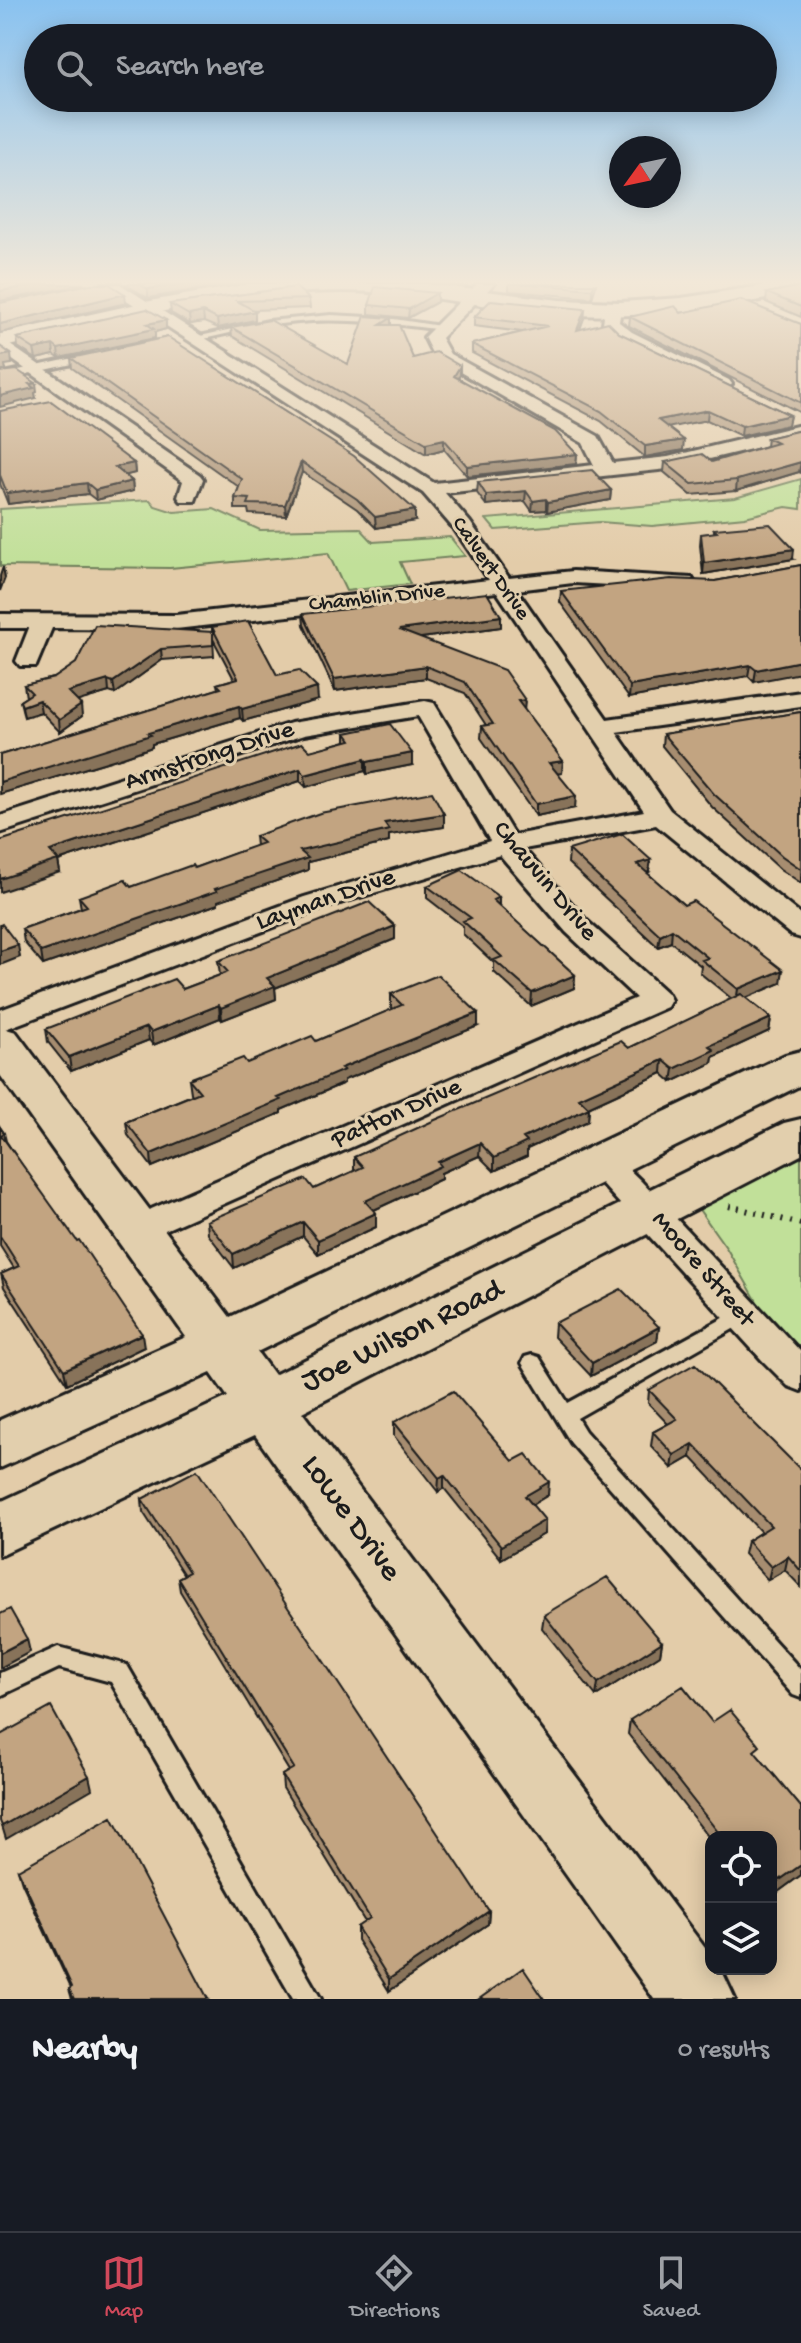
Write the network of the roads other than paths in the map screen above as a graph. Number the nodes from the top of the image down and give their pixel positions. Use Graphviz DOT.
graph roads {
  1 [pos="47,377"];
  2 [pos="251,377"];
  3 [pos="479,377"];
  4 [pos="710,377"];
  5 [pos="734,389"];
  6 [pos="74,398"];
  7 [pos="44,405"];
  8 [pos="801,431"];
  9 [pos="606,469"];
  10 [pos="430,489"];
  11 [pos="188,497"];
  12 [pos="713,583"];
  13 [pos="502,585"];
  14 [pos="0,621"];
  15 [pos="43,622"];
  16 [pos="28,661"];
  17 [pos="801,699"];
  18 [pos="425,708"];
  19 [pos="599,727"];
  20 [pos="661,816"];
  21 [pos="0,825"];
  22 [pos="506,845"];
  23 [pos="801,929"];
  24 [pos="656,1000"];
  25 [pos="0,1021"];
  26 [pos="0,1042"];
  27 [pos="801,1066"];
  28 [pos="801,1135"];
  29 [pos="603,1164"];
  30 [pos="653,1212"];
  31 [pos="138,1229"];
  32 [pos="742,1315"];
  33 [pos="223,1344"];
  34 [pos="532,1363"];
  35 [pos="801,1376"];
  36 [pos="267,1404"];
  37 [pos="564,1415"];
  38 [pos="0,1445"];
  39 [pos="0,1530"];
  40 [pos="0,1685"];
  41 [pos="801,1687"];
  42 [pos="308,1999"];
  43 [pos="698,1999"];
  1 -- 6 [label="street"];
  2 -- 10 [label="street, Calvert Drive"];
  3 -- 9 [label="street"];
  4 -- 5 [label="street"];
  6 -- 7 [label="street"];
  6 -- 11 [label="street"];
  8 -- 9 [label="street"];
  9 -- 10 [label="street"];
  10 -- 13 [label="street, Calvert Drive"];
  12 -- 13 [label="street, Chamblin Drive"];
  13 -- 15 [label="street, Chamblin Drive"];
  13 -- 19 [label="street, Calvert Drive"];
  14 -- 15 [label="street, Chamblin Drive"];
  15 -- 16 [label="street"];
  17 -- 19 [label="street"];
  18 -- 21 [label="street, Armstrong Drive"];
  18 -- 22 [label="street, Chauvin Drive"];
  19 -- 20 [label="street, Calvert Drive"];
  20 -- 22 [label="street, Layman Drive"];
  20 -- 23 [label="street, Calvert Drive"];
  22 -- 24 [label="street, Chauvin Drive"];
  22 -- 25 [label="street, Layman Drive"];
  24 -- 31 [label="street, Patton Drive"];
  26 -- 31 [label="street, Lowe Drive"];
  27 -- 29 [label="street"];
  28 -- 30 [label="street, Joe Wilson Road"];
  29 -- 30 [label="street, Moore Street"];
  29 -- 33 [label="street"];
  30 -- 32 [label="street, Moore Street"];
  30 -- 36 [label="street, Joe Wilson Road"];
  31 -- 33 [label="street, Lowe Drive"];
  32 -- 35 [label="street, Moore Street"];
  32 -- 37 [label="lane"];
  33 -- 36 [label="street, Lowe Drive"];
  33 -- 38 [label="street"];
  34 -- 37 [label="lane"];
  36 -- 39 [label="street, Joe Wilson Road"];
  36 -- 43 [label="street, Lowe Drive"];
  37 -- 41 [label="lane"];
  40 -- 42 [label="lane"];
}
